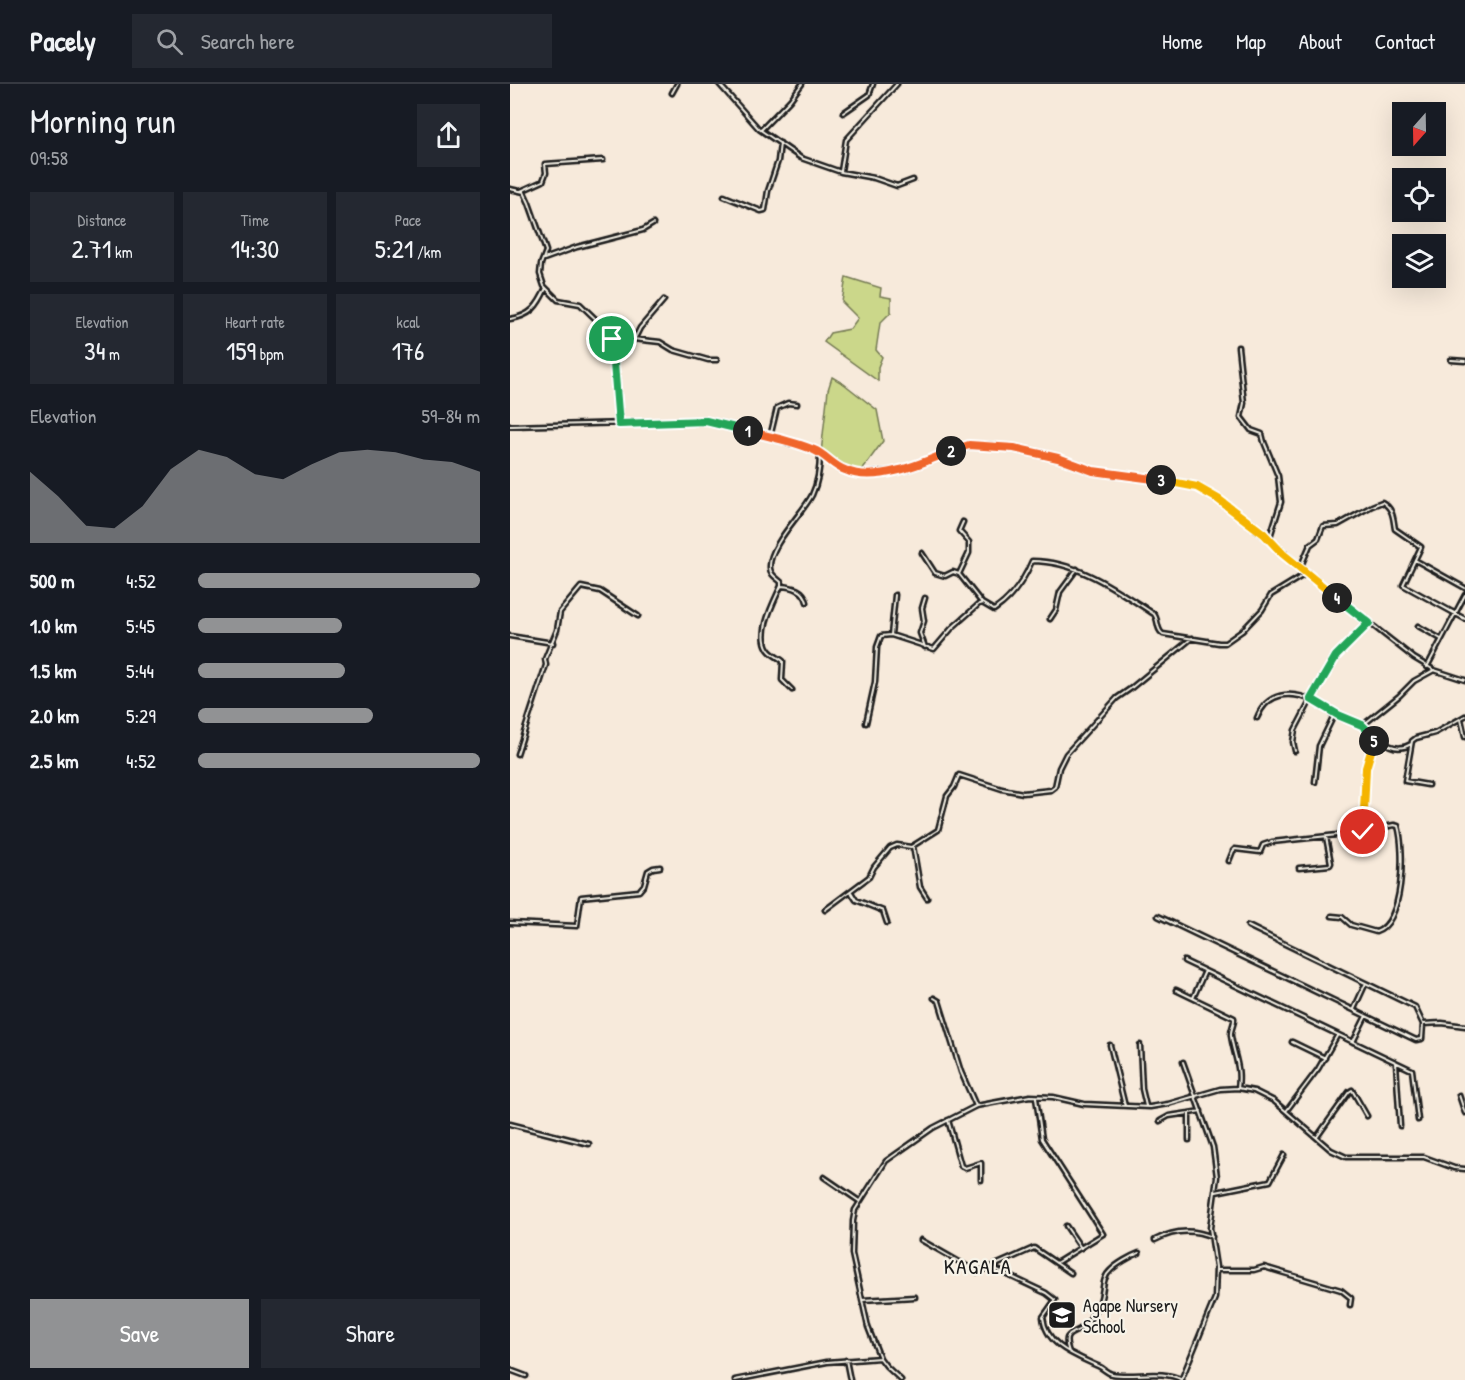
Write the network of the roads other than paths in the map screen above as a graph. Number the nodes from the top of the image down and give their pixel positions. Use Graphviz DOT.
graph roads {
  1 [pos="677,84"];
  2 [pos="719,84"];
  3 [pos="802,84"];
  4 [pos="873,84"];
  5 [pos="897,84"];
  6 [pos="672,93"];
  7 [pos="843,113"];
  8 [pos="761,130"];
  9 [pos="780,143"];
  10 [pos="603,160"];
  11 [pos="842,172"];
  12 [pos="913,180"];
  13 [pos="510,189"];
  14 [pos="521,191"];
  15 [pos="724,196"];
  16 [pos="653,224"];
  17 [pos="544,259"];
  18 [pos="546,287"];
  19 [pos="664,300"];
  20 [pos="510,319"];
  21 [pos="612,333"];
  22 [pos="634,340"];
  23 [pos="1238,347"];
  24 [pos="717,360"];
  25 [pos="1451,360"];
  26 [pos="1465,361"];
  27 [pos="797,404"];
  28 [pos="619,424"];
  29 [pos="510,426"];
  30 [pos="770,437"];
  31 [pos="820,453"];
  32 [pos="963,522"];
  33 [pos="1269,540"];
  34 [pos="922,553"];
  35 [pos="1415,560"];
  36 [pos="1300,568"];
  37 [pos="1077,569"];
  38 [pos="1307,573"];
  39 [pos="959,574"];
  40 [pos="781,586"];
  41 [pos="1465,588"];
  42 [pos="895,595"];
  43 [pos="1465,595"];
  44 [pos="925,598"];
  45 [pos="807,602"];
  46 [pos="982,603"];
  47 [pos="1455,614"];
  48 [pos="638,616"];
  49 [pos="1050,619"];
  50 [pos="1465,619"];
  51 [pos="1369,623"];
  52 [pos="1418,626"];
  53 [pos="891,635"];
  54 [pos="510,636"];
  55 [pos="1192,638"];
  56 [pos="1442,639"];
  57 [pos="553,643"];
  58 [pos="924,647"];
  59 [pos="1427,667"];
  60 [pos="1434,670"];
  61 [pos="1465,680"];
  62 [pos="792,690"];
  63 [pos="1311,699"];
  64 [pos="1335,713"];
  65 [pos="1465,716"];
  66 [pos="1257,718"];
  67 [pos="1461,719"];
  68 [pos="866,723"];
  69 [pos="1362,725"];
  70 [pos="1465,737"];
  71 [pos="1375,738"];
  72 [pos="1411,744"];
  73 [pos="1295,751"];
  74 [pos="517,754"];
  75 [pos="1315,782"];
  76 [pos="1428,785"];
  77 [pos="1363,832"];
  78 [pos="1326,837"];
  79 [pos="913,846"];
  80 [pos="1229,861"];
  81 [pos="660,867"];
  82 [pos="1299,868"];
  83 [pos="851,892"];
  84 [pos="927,898"];
  85 [pos="825,910"];
  86 [pos="1158,916"];
  87 [pos="1332,916"];
  88 [pos="510,923"];
  89 [pos="887,923"];
  90 [pos="1248,926"];
  91 [pos="1184,961"];
  92 [pos="1205,971"];
  93 [pos="1365,984"];
  94 [pos="1176,990"];
  95 [pos="934,998"];
  96 [pos="1193,998"];
  97 [pos="1354,1009"];
  98 [pos="1366,1016"];
  99 [pos="1423,1024"];
  100 [pos="1465,1026"];
  101 [pos="1337,1035"];
  102 [pos="1292,1042"];
  103 [pos="1353,1042"];
  104 [pos="1110,1045"];
  105 [pos="1140,1045"];
  106 [pos="1325,1058"];
  107 [pos="1183,1062"];
  108 [pos="1396,1064"];
  109 [pos="1238,1088"];
  110 [pos="1459,1095"];
  111 [pos="1196,1096"];
  112 [pos="1036,1097"];
  113 [pos="976,1106"];
  114 [pos="1125,1106"];
  115 [pos="1146,1107"];
  116 [pos="1287,1110"];
  117 [pos="1201,1111"];
  118 [pos="1189,1113"];
  119 [pos="1465,1113"];
  120 [pos="1367,1116"];
  121 [pos="948,1120"];
  122 [pos="1418,1120"];
  123 [pos="1160,1122"];
  124 [pos="510,1124"];
  125 [pos="1400,1126"];
  126 [pos="1317,1137"];
  127 [pos="1189,1140"];
  128 [pos="589,1144"];
  129 [pos="1284,1155"];
  130 [pos="1465,1169"];
  131 [pos="824,1177"];
  132 [pos="981,1180"];
  133 [pos="1216,1192"];
  134 [pos="860,1201"];
  135 [pos="1066,1226"];
  136 [pos="1212,1238"];
  137 [pos="921,1240"];
  138 [pos="1155,1240"];
  139 [pos="1080,1248"];
  140 [pos="1139,1253"];
  141 [pos="1056,1263"];
  142 [pos="991,1267"];
  143 [pos="1216,1270"];
  144 [pos="1071,1273"];
  145 [pos="915,1297"];
  146 [pos="862,1300"];
  147 [pos="1350,1305"];
  148 [pos="1069,1352"];
  149 [pos="880,1358"];
  150 [pos="846,1360"];
  151 [pos="510,1370"];
  152 [pos="758,1375"];
  153 [pos="526,1376"];
  154 [pos="1182,1379"];
  155 [pos="735,1380"];
  156 [pos="759,1380"];
  157 [pos="850,1380"];
  158 [pos="901,1380"];
  1 -- 6 [label="street"];
  2 -- 8 [label="street"];
  3 -- 8 [label="street"];
  4 -- 7 [label="street"];
  5 -- 11 [label="street"];
  8 -- 9 [label="street"];
  9 -- 11 [label="street"];
  9 -- 15 [label="street"];
  10 -- 14 [label="street"];
  11 -- 12 [label="street"];
  13 -- 14 [label="street"];
  14 -- 17 [label="street"];
  16 -- 17 [label="street"];
  17 -- 18 [label="street"];
  18 -- 20 [label="street"];
  18 -- 21 [label="street"];
  19 -- 22 [label="street"];
  21 -- 22 [label="street"];
  21 -- 28 [label="street"];
  22 -- 24 [label="street"];
  23 -- 33 [label="street"];
  25 -- 26 [label="street"];
  27 -- 30 [label="street"];
  28 -- 29 [label="street"];
  28 -- 30 [label="street"];
  30 -- 31 [label="street"];
  31 -- 33 [label="street"];
  31 -- 40 [label="street"];
  32 -- 39 [label="street"];
  33 -- 36 [label="street"];
  34 -- 39 [label="street"];
  35 -- 36 [label="street"];
  35 -- 41 [label="street"];
  35 -- 47 [label="street"];
  36 -- 38 [label="street"];
  37 -- 46 [label="street"];
  37 -- 49 [label="street"];
  37 -- 55 [label="street"];
  38 -- 51 [label="street"];
  38 -- 55 [label="street"];
  39 -- 46 [label="street"];
  40 -- 45 [label="street"];
  40 -- 62 [label="street"];
  42 -- 53 [label="street"];
  43 -- 47 [label="street"];
  44 -- 58 [label="street"];
  46 -- 58 [label="street"];
  47 -- 50 [label="street"];
  47 -- 56 [label="street"];
  48 -- 57 [label="street"];
  51 -- 59 [label="street"];
  51 -- 63 [label="street"];
  52 -- 56 [label="street"];
  53 -- 58 [label="street"];
  53 -- 68 [label="street"];
  54 -- 57 [label="street"];
  55 -- 79 [label="street"];
  56 -- 59 [label="street"];
  57 -- 74 [label="street"];
  59 -- 60 [label="street"];
  60 -- 61 [label="street"];
  60 -- 69 [label="street"];
  63 -- 64 [label="street"];
  63 -- 66 [label="street"];
  63 -- 73 [label="street"];
  64 -- 69 [label="street"];
  64 -- 75 [label="street"];
  65 -- 67 [label="street"];
  67 -- 70 [label="street"];
  67 -- 72 [label="street"];
  69 -- 71 [label="street"];
  71 -- 72 [label="street"];
  71 -- 77 [label="street"];
  72 -- 76 [label="street"];
  77 -- 78 [label="street"];
  77 -- 87 [label="street"];
  78 -- 80 [label="street"];
  78 -- 82 [label="street"];
  79 -- 83 [label="street"];
  79 -- 84 [label="street"];
  81 -- 88 [label="street"];
  83 -- 85 [label="street"];
  83 -- 89 [label="street"];
  86 -- 97 [label="street"];
  90 -- 93 [label="street"];
  91 -- 92 [label="street"];
  92 -- 96 [label="street"];
  92 -- 101 [label="street"];
  93 -- 97 [label="street"];
  93 -- 99 [label="street"];
  94 -- 96 [label="street"];
  95 -- 113 [label="street"];
  96 -- 109 [label="street"];
  97 -- 98 [label="street"];
  98 -- 99 [label="street"];
  98 -- 103 [label="street"];
  99 -- 100 [label="street"];
  101 -- 103 [label="street"];
  101 -- 106 [label="street"];
  102 -- 106 [label="street"];
  103 -- 108 [label="street"];
  104 -- 114 [label="street"];
  105 -- 115 [label="street"];
  106 -- 116 [label="street"];
  107 -- 111 [label="street"];
  108 -- 122 [label="street"];
  108 -- 125 [label="street"];
  109 -- 111 [label="street"];
  109 -- 116 [label="street"];
  110 -- 119 [label="street"];
  111 -- 115 [label="street"];
  111 -- 117 [label="street"];
  112 -- 113 [label="street"];
  112 -- 114 [label="street"];
  112 -- 139 [label="street"];
  113 -- 121 [label="street"];
  114 -- 115 [label="street"];
  116 -- 126 [label="street"];
  117 -- 118 [label="street"];
  117 -- 133 [label="street"];
  118 -- 123 [label="street"];
  118 -- 127 [label="street"];
  120 -- 126 [label="street"];
  121 -- 132 [label="street"];
  121 -- 134 [label="street"];
  124 -- 128 [label="street"];
  126 -- 130 [label="street"];
  129 -- 133 [label="street"];
  131 -- 134 [label="street"];
  133 -- 136 [label="street"];
  134 -- 146 [label="street"];
  135 -- 139 [label="street"];
  136 -- 138 [label="street"];
  136 -- 143 [label="street"];
  137 -- 142 [label="street"];
  139 -- 141 [label="street"];
  140 -- 148 [label="street"];
  141 -- 142 [label="street"];
  141 -- 144 [label="street"];
  142 -- 148 [label="street"];
  143 -- 147 [label="street"];
  143 -- 154 [label="street"];
  145 -- 146 [label="street"];
  146 -- 149 [label="street"];
  148 -- 154 [label="street"];
  149 -- 150 [label="street"];
  149 -- 158 [label="street"];
  150 -- 152 [label="street"];
  150 -- 157 [label="street"];
  151 -- 153 [label="street"];
  152 -- 155 [label="street"];
  152 -- 156 [label="street"];
}
